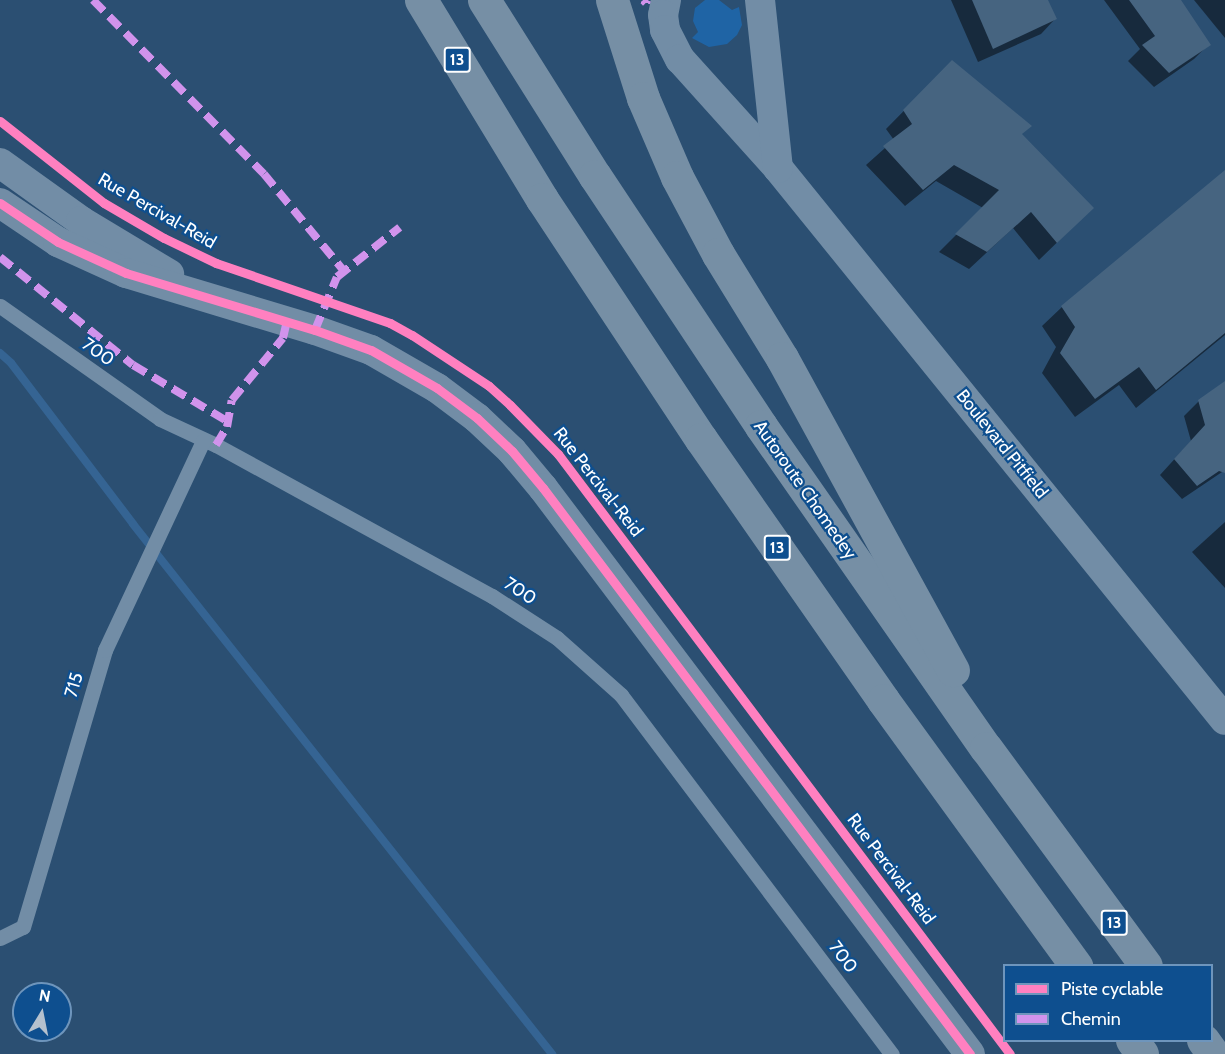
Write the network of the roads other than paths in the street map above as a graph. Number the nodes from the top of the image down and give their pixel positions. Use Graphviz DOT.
graph roads {
  1 [pos="421,0"];
  2 [pos="484,0"];
  3 [pos="612,0"];
  4 [pos="666,0"];
  5 [pos="760,0"];
  6 [pos="0,163"];
  7 [pos="778,168"];
  8 [pos="0,203"];
  9 [pos="222,302"];
  10 [pos="0,306"];
  11 [pos="203,441"];
  12 [pos="1225,720"];
  13 [pos="1022,797"];
  14 [pos="0,939"];
  15 [pos="1075,964"];
  16 [pos="1145,964"];
  17 [pos="1133,1042"];
  18 [pos="1204,1042"];
  19 [pos="892,1054"];
  20 [pos="970,1054"];
  21 [pos="1142,1054"];
  22 [pos="1213,1054"];
  1 -- 15 [label="highway, 13"];
  2 -- 13 [label="highway, Autoroute Chomedey / 13"];
  3 -- 13 [label="highway"];
  4 -- 7 [label="street, Boulevard Pitfield"];
  5 -- 7 [label="street"];
  6 -- 9 [label="street"];
  7 -- 12 [label="street, Boulevard Pitfield"];
  8 -- 9 [label="street"];
  9 -- 20 [label="street"];
  10 -- 11 [label="lane, 700"];
  11 -- 14 [label="lane, 715"];
  11 -- 19 [label="lane, 700"];
  13 -- 16 [label="highway, Autoroute Chomedey / 13"];
  17 -- 21 [label="highway"];
  18 -- 22 [label="highway"];
}
